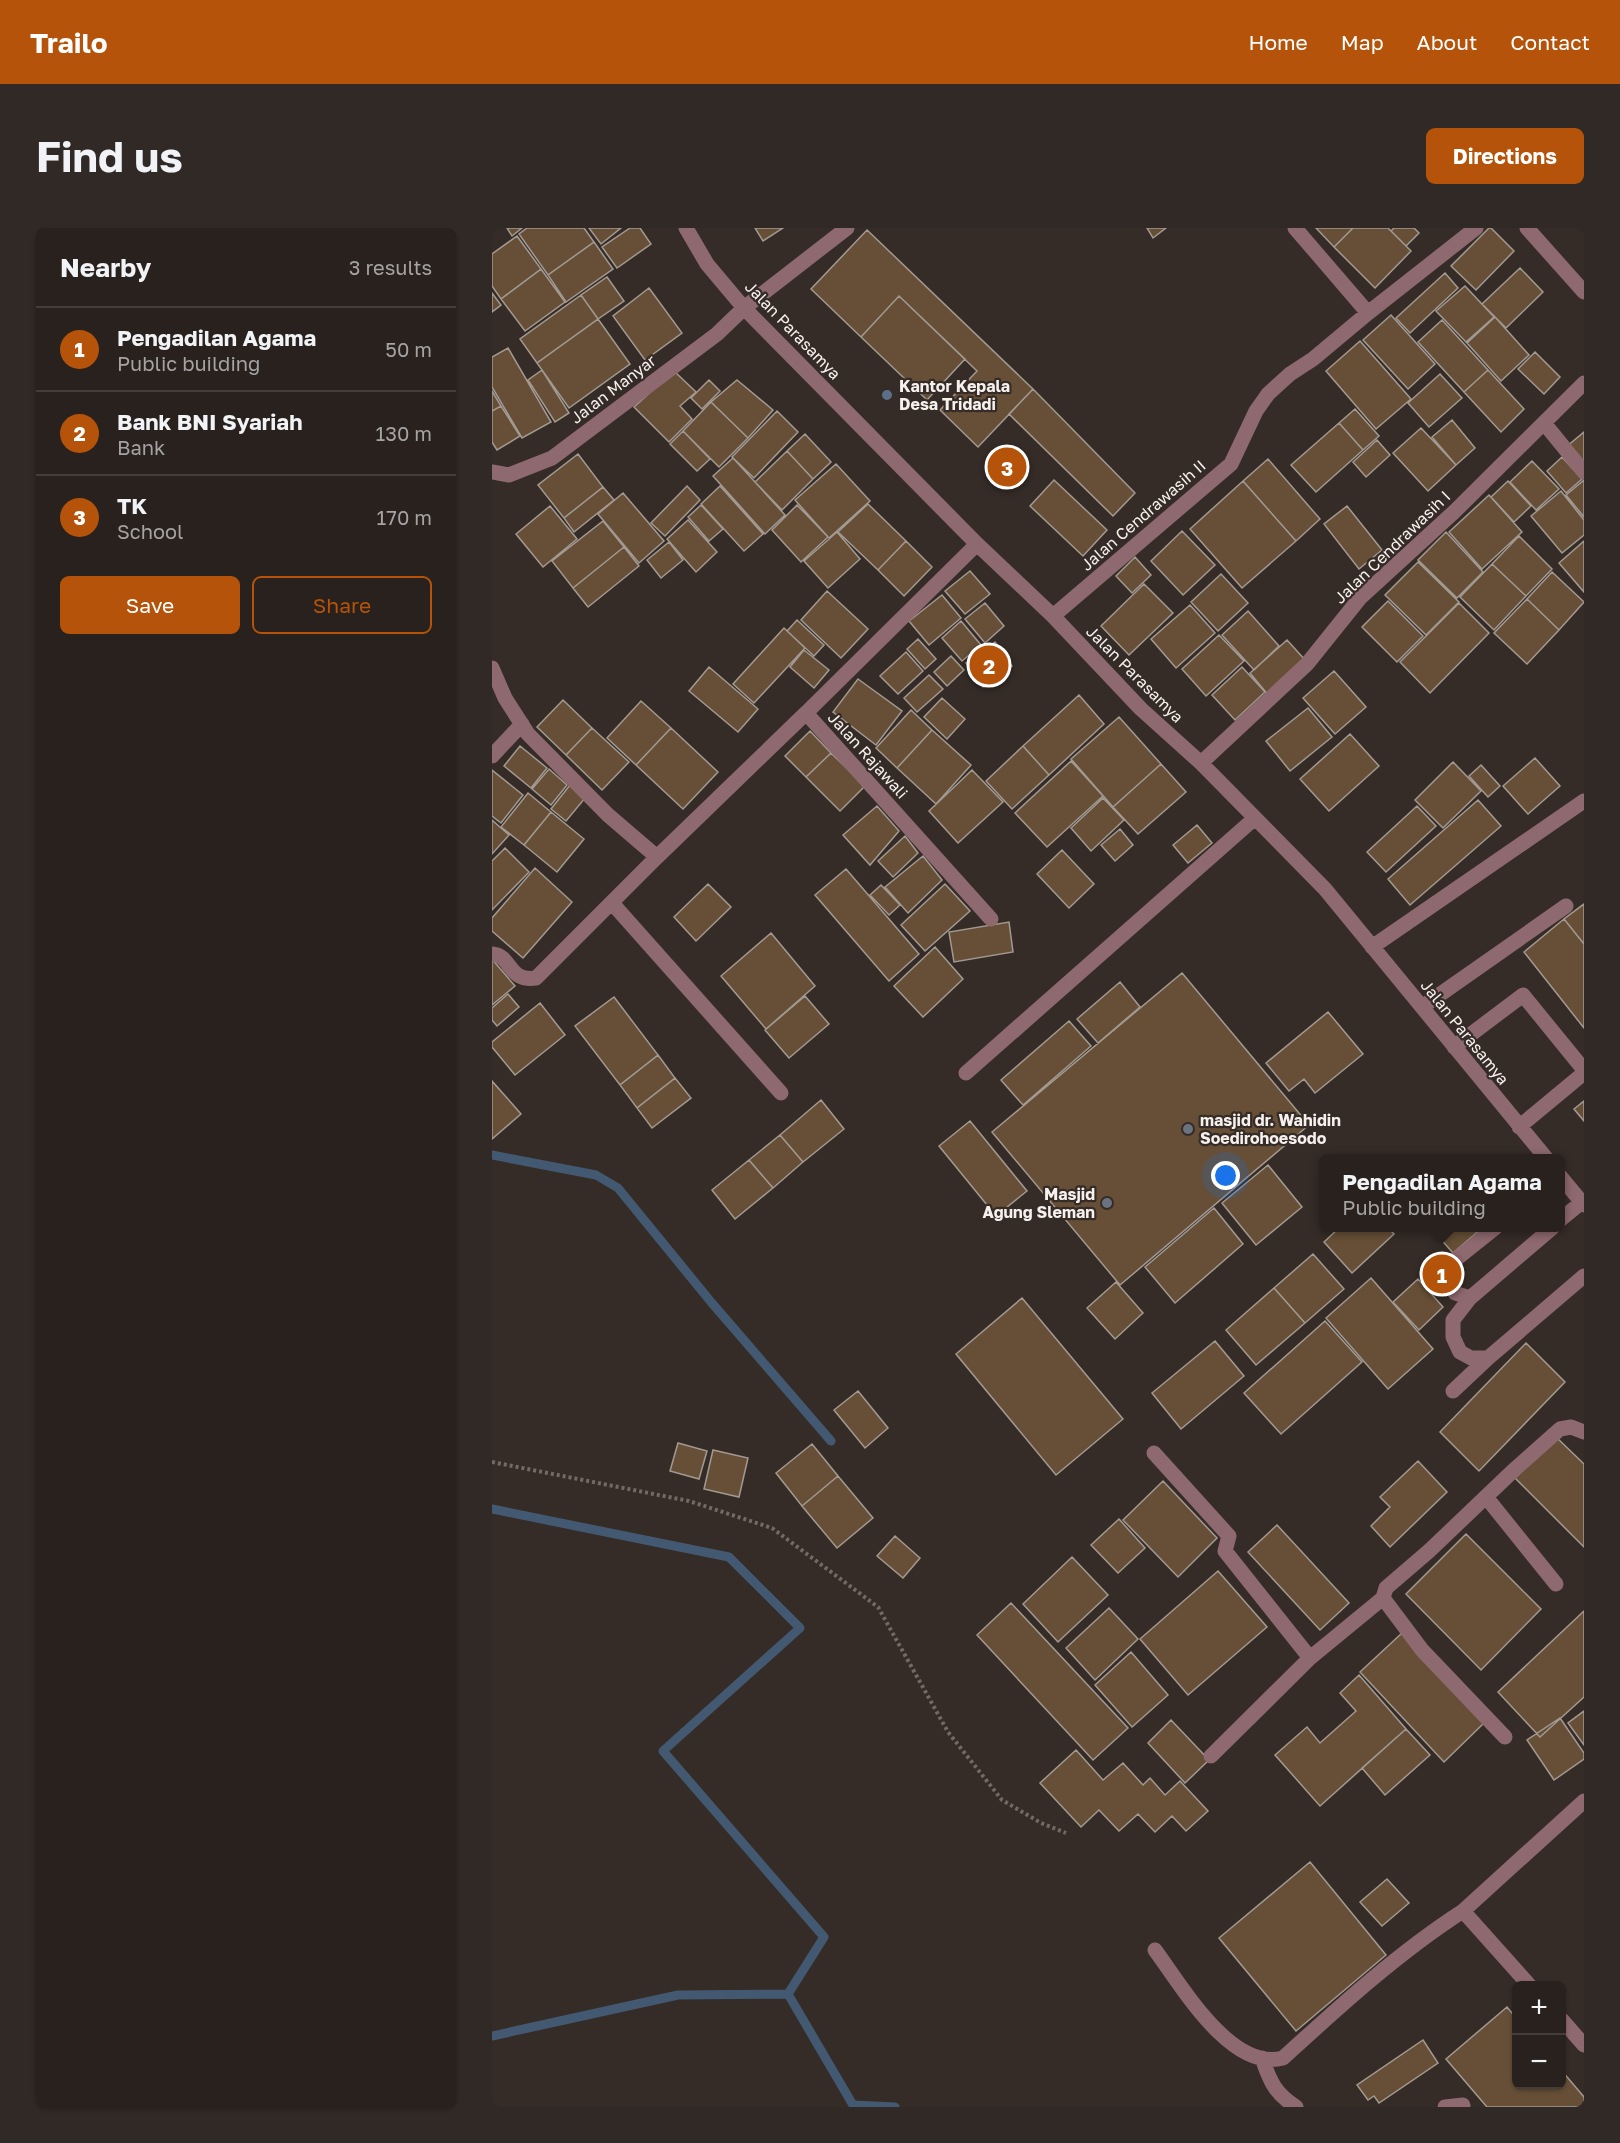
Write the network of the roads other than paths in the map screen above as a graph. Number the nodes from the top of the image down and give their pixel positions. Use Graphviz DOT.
graph roads {
  1 [pos="686,228"];
  2 [pos="848,228"];
  3 [pos="1295,228"];
  4 [pos="1475,228"];
  5 [pos="1527,228"];
  6 [pos="1584,292"];
  7 [pos="744,308"];
  8 [pos="1368,313"];
  9 [pos="1584,384"];
  10 [pos="1544,423"];
  11 [pos="492,472"];
  12 [pos="1584,472"];
  13 [pos="977,544"];
  14 [pos="1053,616"];
  15 [pos="492,668"];
  16 [pos="806,713"];
  17 [pos="522,724"];
  18 [pos="492,756"];
  19 [pos="1201,763"];
  20 [pos="1584,801"];
  21 [pos="1255,818"];
  22 [pos="657,857"];
  23 [pos="612,903"];
  24 [pos="1566,906"];
  25 [pos="991,919"];
  26 [pos="1372,947"];
  27 [pos="492,954"];
  28 [pos="1422,1007"];
  29 [pos="1454,1047"];
  30 [pos="1584,1072"];
  31 [pos="966,1073"];
  32 [pos="781,1094"];
  33 [pos="1520,1127"];
  34 [pos="1543,1154"];
  35 [pos="1565,1182"];
  36 [pos="1583,1203"];
  37 [pos="1565,1216"];
  38 [pos="1489,1232"];
  39 [pos="1546,1232"];
  40 [pos="1584,1276"];
  41 [pos="1470,1299"];
  42 [pos="1488,1358"];
  43 [pos="1453,1391"];
  44 [pos="1584,1432"];
  45 [pos="1154,1453"];
  46 [pos="1486,1497"];
  47 [pos="1556,1584"];
  48 [pos="1383,1598"];
  49 [pos="1310,1659"];
  50 [pos="1505,1737"];
  51 [pos="1211,1756"];
  52 [pos="1584,1802"];
  53 [pos="1463,1911"];
  54 [pos="1155,1950"];
  55 [pos="1526,1981"];
  56 [pos="1566,2025"];
  57 [pos="1584,2045"];
  58 [pos="1262,2058"];
  59 [pos="1464,2105"];
  60 [pos="1296,2107"];
  61 [pos="1445,2107"];
  1 -- 7 [label="street, Jalan Parasamya"];
  2 -- 7 [label="street, Jalan Manyar"];
  3 -- 8 [label="street"];
  4 -- 8 [label="street, Jalan Cendrawasih II"];
  5 -- 6 [label="street"];
  7 -- 11 [label="street, Jalan Manyar"];
  7 -- 13 [label="street, Jalan Parasamya"];
  8 -- 14 [label="street, Jalan Cendrawasih II"];
  9 -- 10 [label="street, Jalan Cendrawasih I"];
  10 -- 12 [label="street"];
  10 -- 19 [label="street, Jalan Cendrawasih I"];
  13 -- 14 [label="street, Jalan Parasamya"];
  13 -- 16 [label="street, Jalan Rajawali"];
  14 -- 19 [label="street, Jalan Parasamya"];
  15 -- 17 [label="street"];
  16 -- 22 [label="street"];
  16 -- 25 [label="street, Jalan Rajawali"];
  17 -- 18 [label="street"];
  17 -- 22 [label="street"];
  19 -- 21 [label="street, Jalan Parasamya"];
  20 -- 26 [label="street"];
  21 -- 26 [label="street, Jalan Parasamya"];
  21 -- 31 [label="street"];
  22 -- 23 [label="street"];
  23 -- 27 [label="street"];
  23 -- 32 [label="street"];
  24 -- 28 [label="street"];
  26 -- 28 [label="street, Jalan Parasamya"];
  28 -- 29 [label="street, Jalan Parasamya"];
  29 -- 30 [label="street"];
  29 -- 33 [label="street, Jalan Parasamya"];
  30 -- 33 [label="street"];
  33 -- 34 [label="street, Jalan Parasamya"];
  35 -- 36 [label="street"];
  36 -- 37 [label="street"];
  38 -- 41 [label="street"];
  39 -- 41 [label="street"];
  40 -- 42 [label="street"];
  41 -- 42 [label="street"];
  42 -- 43 [label="street"];
  44 -- 46 [label="street"];
  45 -- 49 [label="street"];
  46 -- 47 [label="street"];
  46 -- 48 [label="street"];
  48 -- 49 [label="street"];
  48 -- 50 [label="street"];
  49 -- 51 [label="street"];
  52 -- 53 [label="street"];
  53 -- 55 [label="street"];
  53 -- 58 [label="street"];
  54 -- 58 [label="street"];
  56 -- 57 [label="street"];
  58 -- 60 [label="street"];
  59 -- 61 [label="street"];
}
